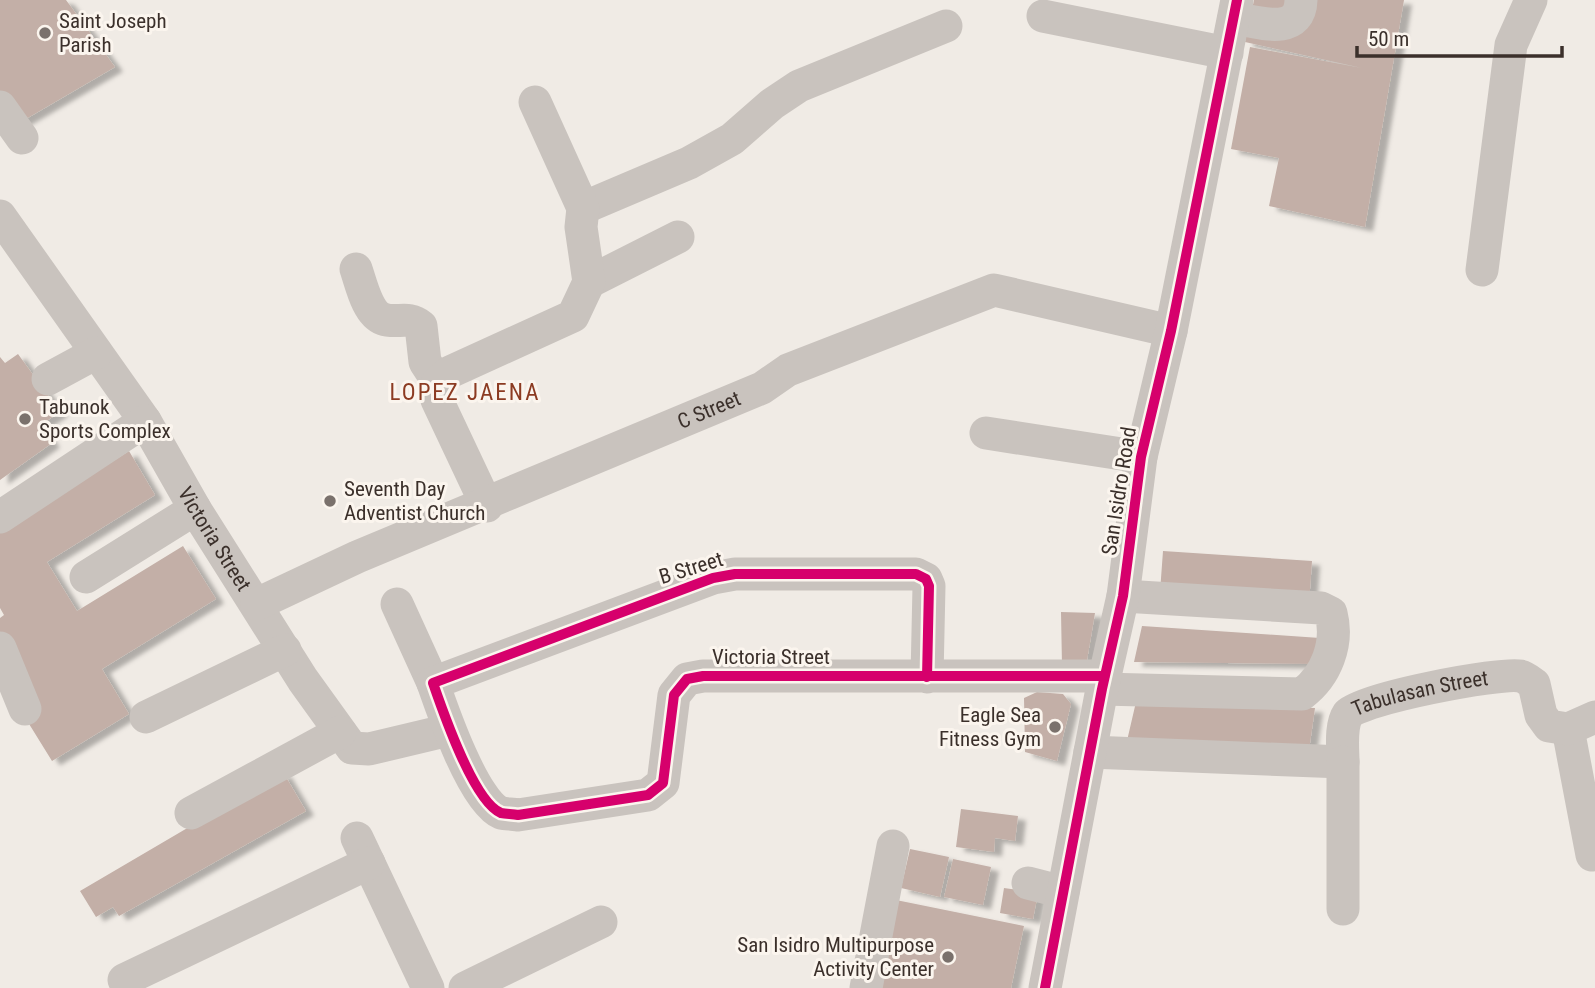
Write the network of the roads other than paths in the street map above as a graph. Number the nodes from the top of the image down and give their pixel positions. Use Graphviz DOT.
graph roads {
  1 [pos="1301,0"];
  2 [pos="1531,0"];
  3 [pos="1235,9"];
  4 [pos="1043,16"];
  5 [pos="946,26"];
  6 [pos="1227,53"];
  7 [pos="535,102"];
  8 [pos="0,107"];
  9 [pos="22,138"];
  10 [pos="583,208"];
  11 [pos="0,216"];
  12 [pos="678,237"];
  13 [pos="356,269"];
  14 [pos="1482,270"];
  15 [pos="589,282"];
  16 [pos="1171,331"];
  17 [pos="96,352"];
  18 [pos="48,379"];
  19 [pos="438,382"];
  20 [pos="145,421"];
  21 [pos="986,433"];
  22 [pos="1141,457"];
  23 [pos="488,506"];
  24 [pos="195,509"];
  25 [pos="0,517"];
  26 [pos="86,577"];
  27 [pos="1123,596"];
  28 [pos="257,604"];
  29 [pos="397,604"];
  30 [pos="0,648"];
  31 [pos="285,650"];
  32 [pos="926,677"];
  33 [pos="433,683"];
  34 [pos="1104,683"];
  35 [pos="25,709"];
  36 [pos="146,717"];
  37 [pos="1582,723"];
  38 [pos="449,730"];
  39 [pos="340,732"];
  40 [pos="1090,752"];
  41 [pos="1343,762"];
  42 [pos="191,813"];
  43 [pos="893,846"];
  44 [pos="1592,855"];
  45 [pos="1028,883"];
  46 [pos="1063,892"];
  47 [pos="1343,909"];
  48 [pos="601,922"];
  49 [pos="124,980"];
  50 [pos="428,988"];
  51 [pos="466,988"];
  52 [pos="866,988"];
  53 [pos="1045,988"];
  1 -- 3 [label="street"];
  2 -- 14 [label="street"];
  3 -- 6 [label="street, San Isidro Road"];
  4 -- 6 [label="street"];
  5 -- 10 [label="street"];
  6 -- 16 [label="street, San Isidro Road"];
  7 -- 10 [label="street"];
  8 -- 9 [label="street"];
  10 -- 15 [label="street"];
  11 -- 17 [label="street, Victoria Street"];
  12 -- 15 [label="street"];
  13 -- 19 [label="street"];
  15 -- 19 [label="street"];
  16 -- 22 [label="street, San Isidro Road"];
  16 -- 23 [label="street, C Street"];
  17 -- 18 [label="street"];
  17 -- 20 [label="street, Victoria Street"];
  19 -- 23 [label="street"];
  20 -- 24 [label="street, Victoria Street"];
  20 -- 25 [label="street"];
  21 -- 22 [label="street"];
  22 -- 27 [label="street, San Isidro Road"];
  23 -- 28 [label="street, C Street"];
  24 -- 26 [label="street"];
  24 -- 28 [label="street, Victoria Street"];
  27 -- 34 [label="street, San Isidro Road"];
  27 -- 34 [label="street, Victoria Street"];
  28 -- 31 [label="street, Victoria Street"];
  29 -- 33 [label="street"];
  30 -- 35 [label="street"];
  31 -- 36 [label="street"];
  31 -- 39 [label="street, Victoria Street"];
  32 -- 33 [label="street, B Street"];
  32 -- 34 [label="street, Victoria Street"];
  32 -- 38 [label="street, Victoria Street"];
  33 -- 38 [label="street"];
  34 -- 40 [label="street, San Isidro Road"];
  37 -- 41 [label="street, Tabulasan Street"];
  37 -- 44 [label="street"];
  38 -- 39 [label="street, Victoria Street"];
  39 -- 42 [label="street"];
  40 -- 41 [label="street"];
  40 -- 46 [label="street, San Isidro Road"];
  41 -- 47 [label="street"];
  43 -- 52 [label="street"];
  45 -- 46 [label="street"];
  46 -- 53 [label="street, San Isidro Road"];
  48 -- 51 [label="street"];
  49 -- 50 [label="street"];
}
